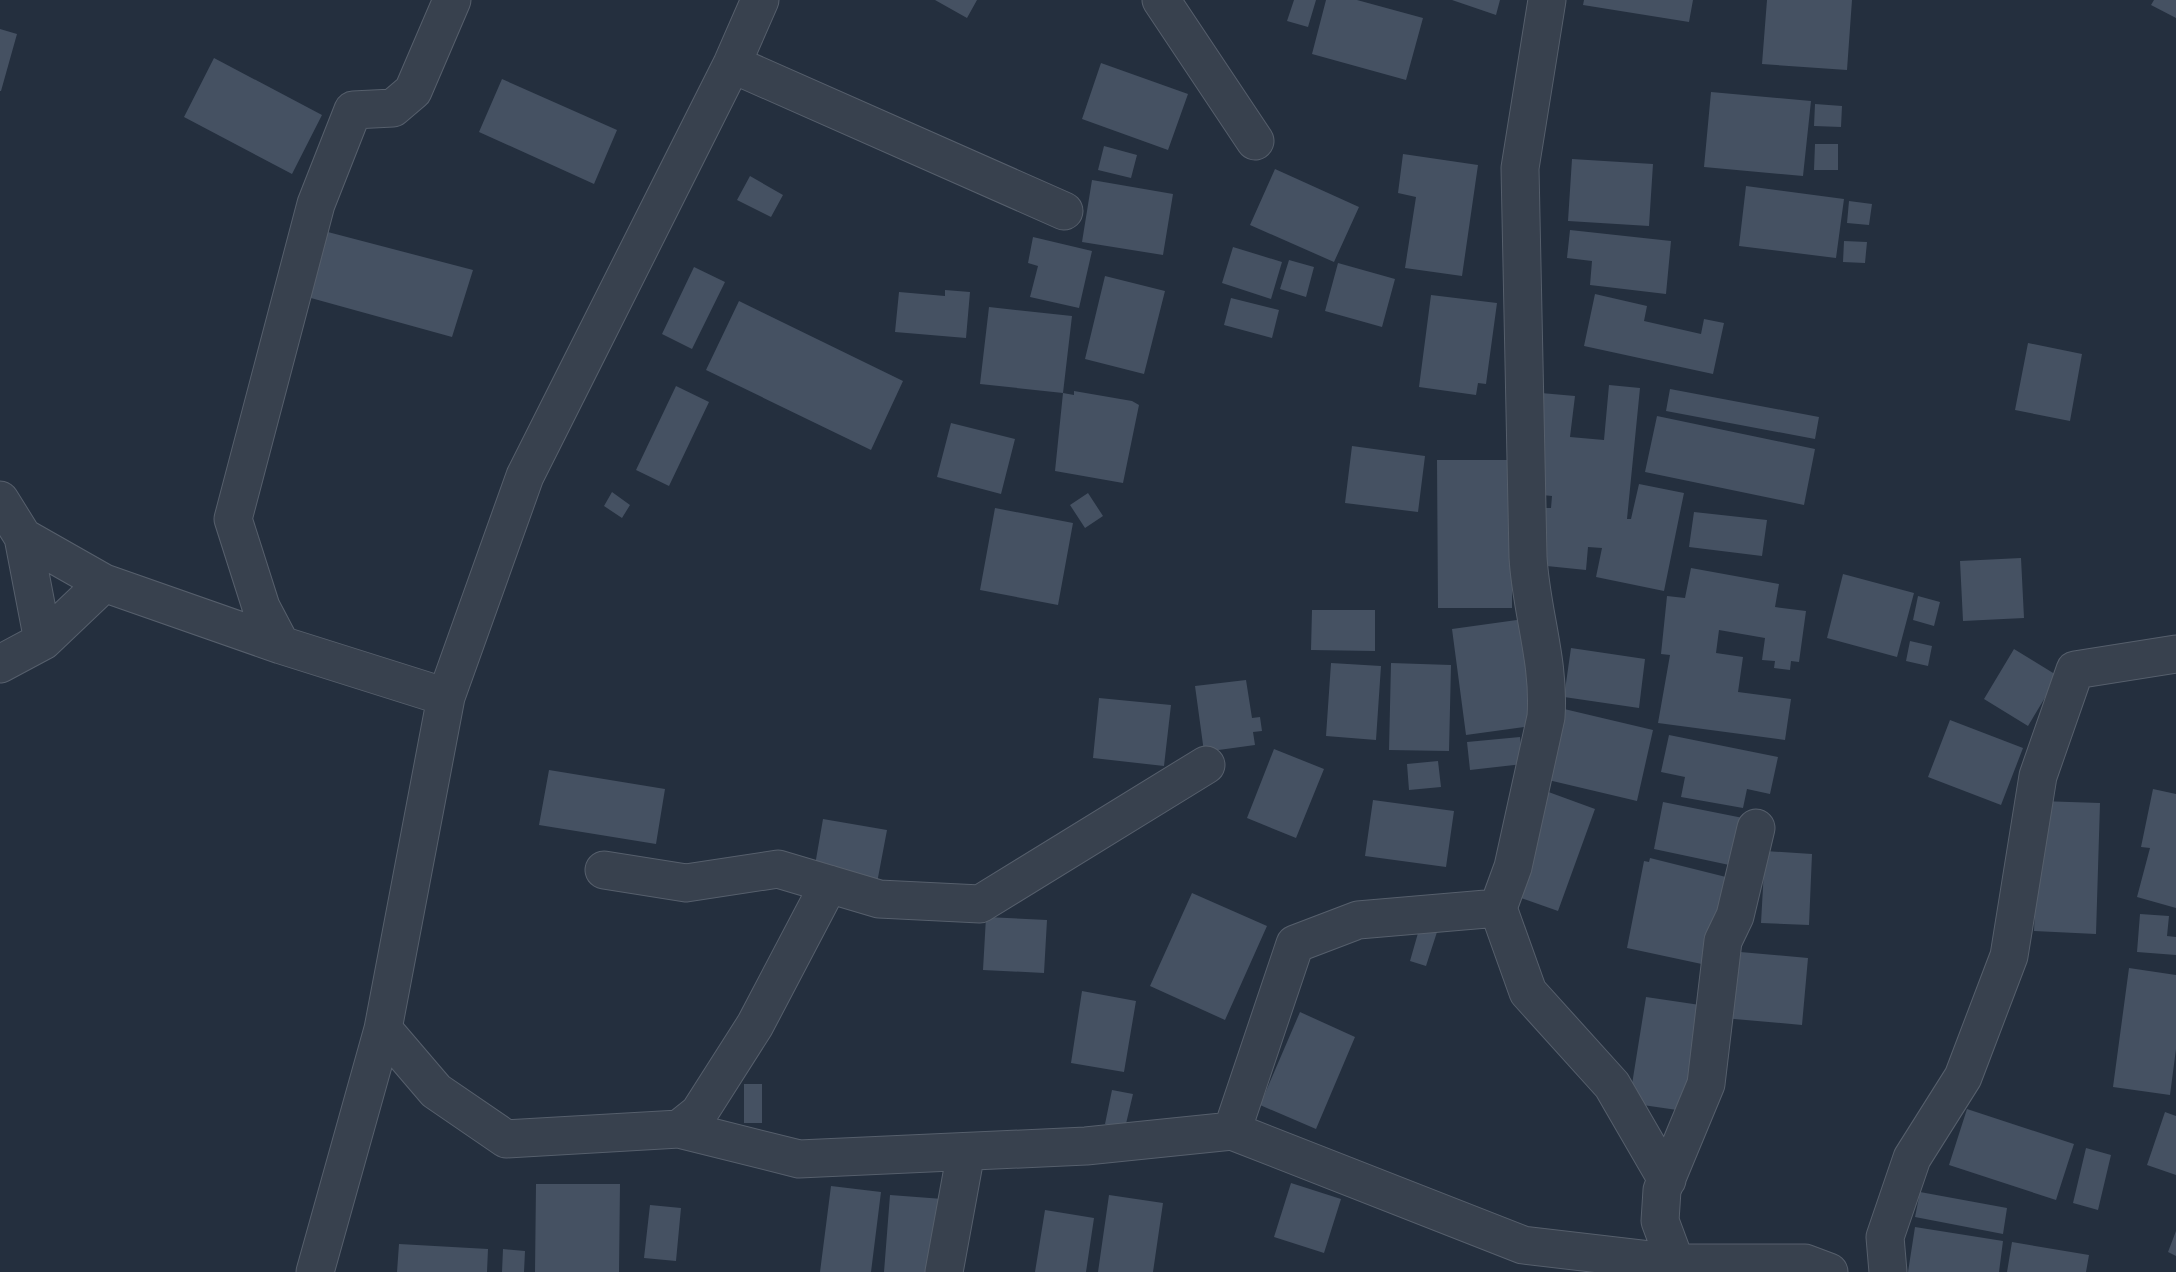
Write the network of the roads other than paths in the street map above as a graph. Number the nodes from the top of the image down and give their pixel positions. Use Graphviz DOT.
graph roads {
  1 [pos="452,0"];
  2 [pos="760,0"];
  3 [pos="1161,0"];
  4 [pos="1547,0"];
  5 [pos="732,64"];
  6 [pos="1255,141"];
  7 [pos="1064,211"];
  8 [pos="0,500"];
  9 [pos="12,548"];
  10 [pos="104,583"];
  11 [pos="43,641"];
  12 [pos="281,645"];
  13 [pos="2176,654"];
  14 [pos="0,664"];
  15 [pos="446,697"];
  16 [pos="1206,765"];
  17 [pos="1756,828"];
  18 [pos="604,870"];
  19 [pos="829,884"];
  20 [pos="1498,908"];
  21 [pos="383,1029"];
  22 [pos="679,1129"];
  23 [pos="1232,1131"];
  24 [pos="966,1152"];
  25 [pos="1667,1180"];
  26 [pos="1678,1267"];
  27 [pos="314,1272"];
  28 [pos="944,1272"];
  29 [pos="1829,1272"];
  30 [pos="1888,1272"];
  1 -- 12 [label="street"];
  2 -- 5 [label="street"];
  3 -- 6 [label="street"];
  4 -- 20 [label="street"];
  5 -- 7 [label="street"];
  5 -- 15 [label="street"];
  8 -- 9 [label="street"];
  9 -- 10 [label="street"];
  9 -- 11 [label="street"];
  10 -- 11 [label="street"];
  10 -- 12 [label="street"];
  11 -- 14 [label="street"];
  12 -- 15 [label="street"];
  13 -- 30 [label="street"];
  15 -- 21 [label="street"];
  16 -- 19 [label="street"];
  17 -- 25 [label="street"];
  18 -- 19 [label="street"];
  19 -- 22 [label="street"];
  20 -- 23 [label="street"];
  20 -- 25 [label="street"];
  21 -- 22 [label="street"];
  21 -- 27 [label="street"];
  22 -- 24 [label="street"];
  23 -- 24 [label="street"];
  23 -- 26 [label="street"];
  24 -- 28 [label="street"];
  25 -- 26 [label="street"];
  26 -- 29 [label="street"];
}
